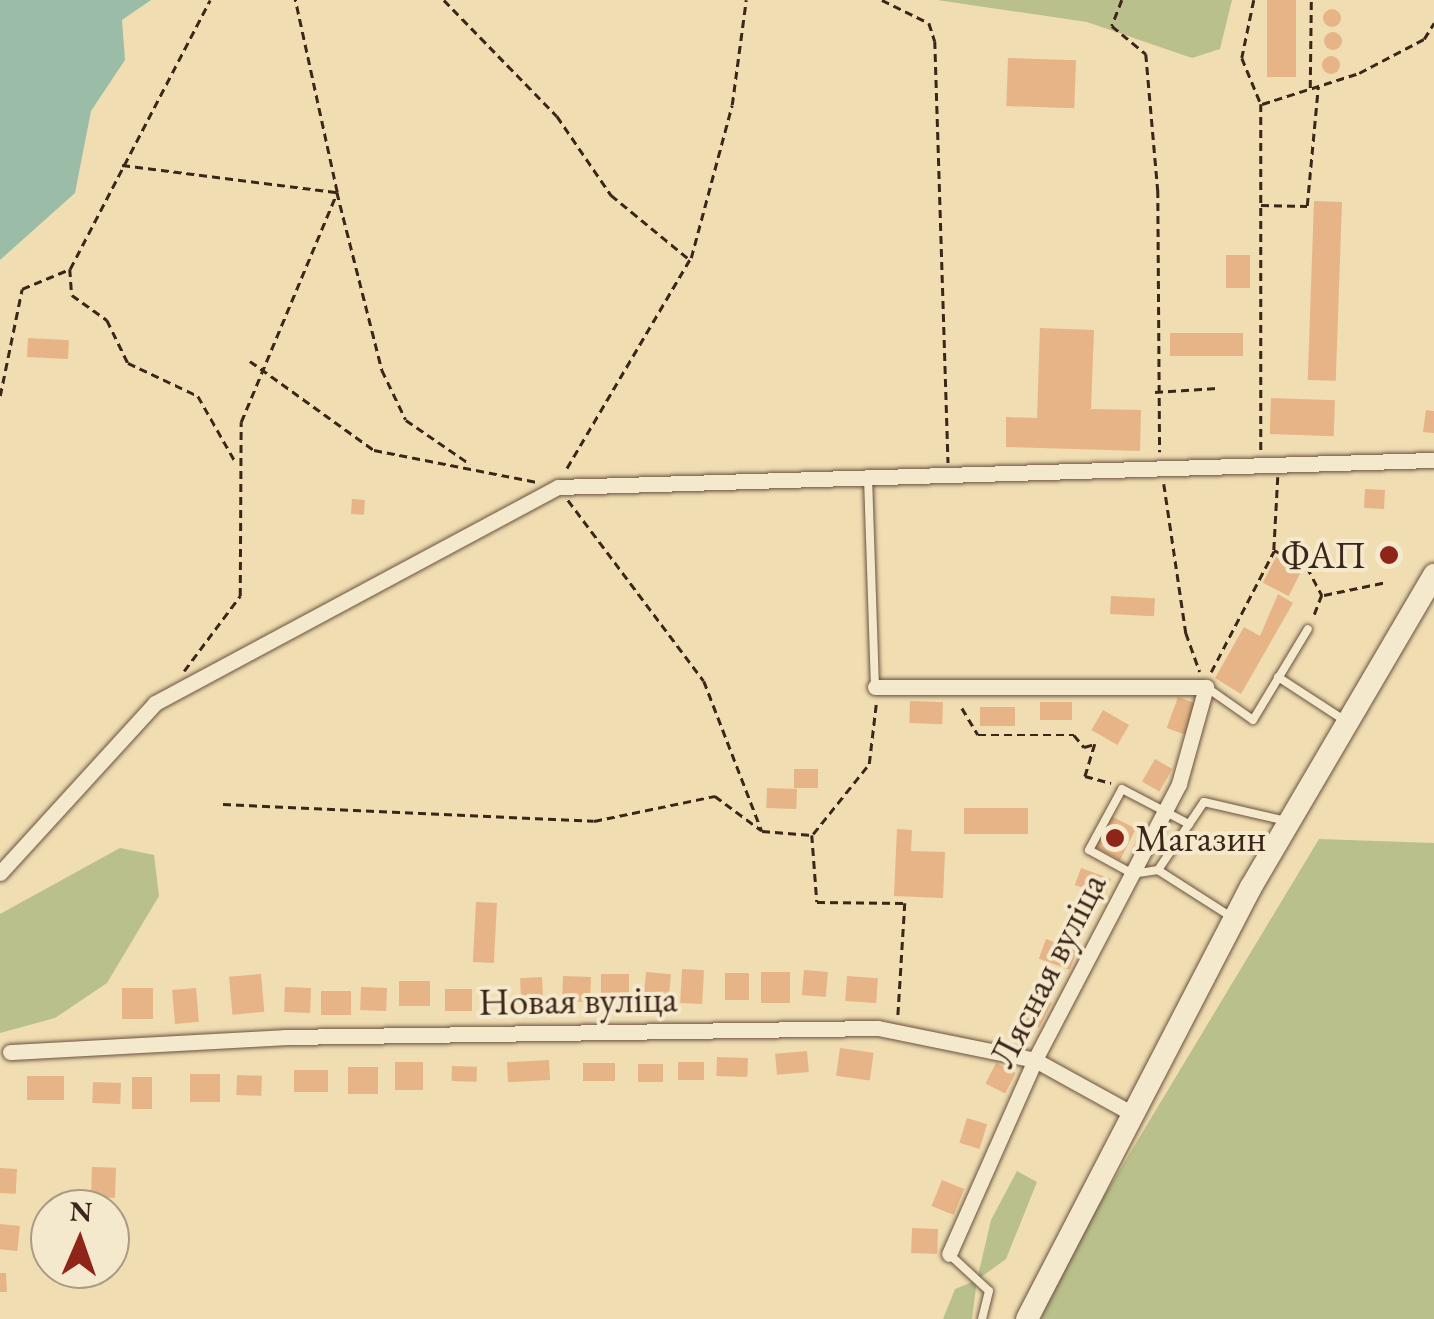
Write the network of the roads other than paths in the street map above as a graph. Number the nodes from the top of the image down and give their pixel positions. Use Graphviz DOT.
graph roads {
  1 [pos="1434,460"];
  2 [pos="868,470"];
  3 [pos="1434,576"];
  4 [pos="1308,628"];
  5 [pos="1278,676"];
  6 [pos="876,687"];
  7 [pos="1206,688"];
  8 [pos="1348,723"];
  9 [pos="1165,812"];
  10 [pos="1290,822"];
  11 [pos="1189,824"];
  12 [pos="1158,870"];
  13 [pos="0,873"];
  14 [pos="1133,874"];
  15 [pos="1235,919"];
  16 [pos="10,1052"];
  17 [pos="1034,1060"];
  18 [pos="1131,1113"];
  19 [pos="949,1254"];
  20 [pos="982,1319"];
  21 [pos="1027,1319"];
  1 -- 2 [label="street"];
  2 -- 6 [label="lane"];
  2 -- 13 [label="street"];
  3 -- 8 [label="main road"];
  4 -- 5 [label="lane"];
  5 -- 7 [label="lane"];
  5 -- 8 [label="lane"];
  6 -- 7 [label="street"];
  7 -- 9 [label="street, Лясная вуліца"];
  8 -- 10 [label="main road"];
  9 -- 11 [label="lane"];
  9 -- 14 [label="street, Лясная вуліца"];
  9 -- 14 [label="lane"];
  10 -- 11 [label="lane"];
  10 -- 15 [label="main road"];
  11 -- 12 [label="lane"];
  12 -- 14 [label="lane"];
  12 -- 15 [label="lane"];
  14 -- 17 [label="street, Лясная вуліца"];
  15 -- 18 [label="main road"];
  16 -- 17 [label="street, Новая вуліца"];
  17 -- 18 [label="street, Новая вуліца"];
  17 -- 19 [label="street, Лясная вуліца"];
  18 -- 21 [label="main road"];
  19 -- 20 [label="lane"];
}
